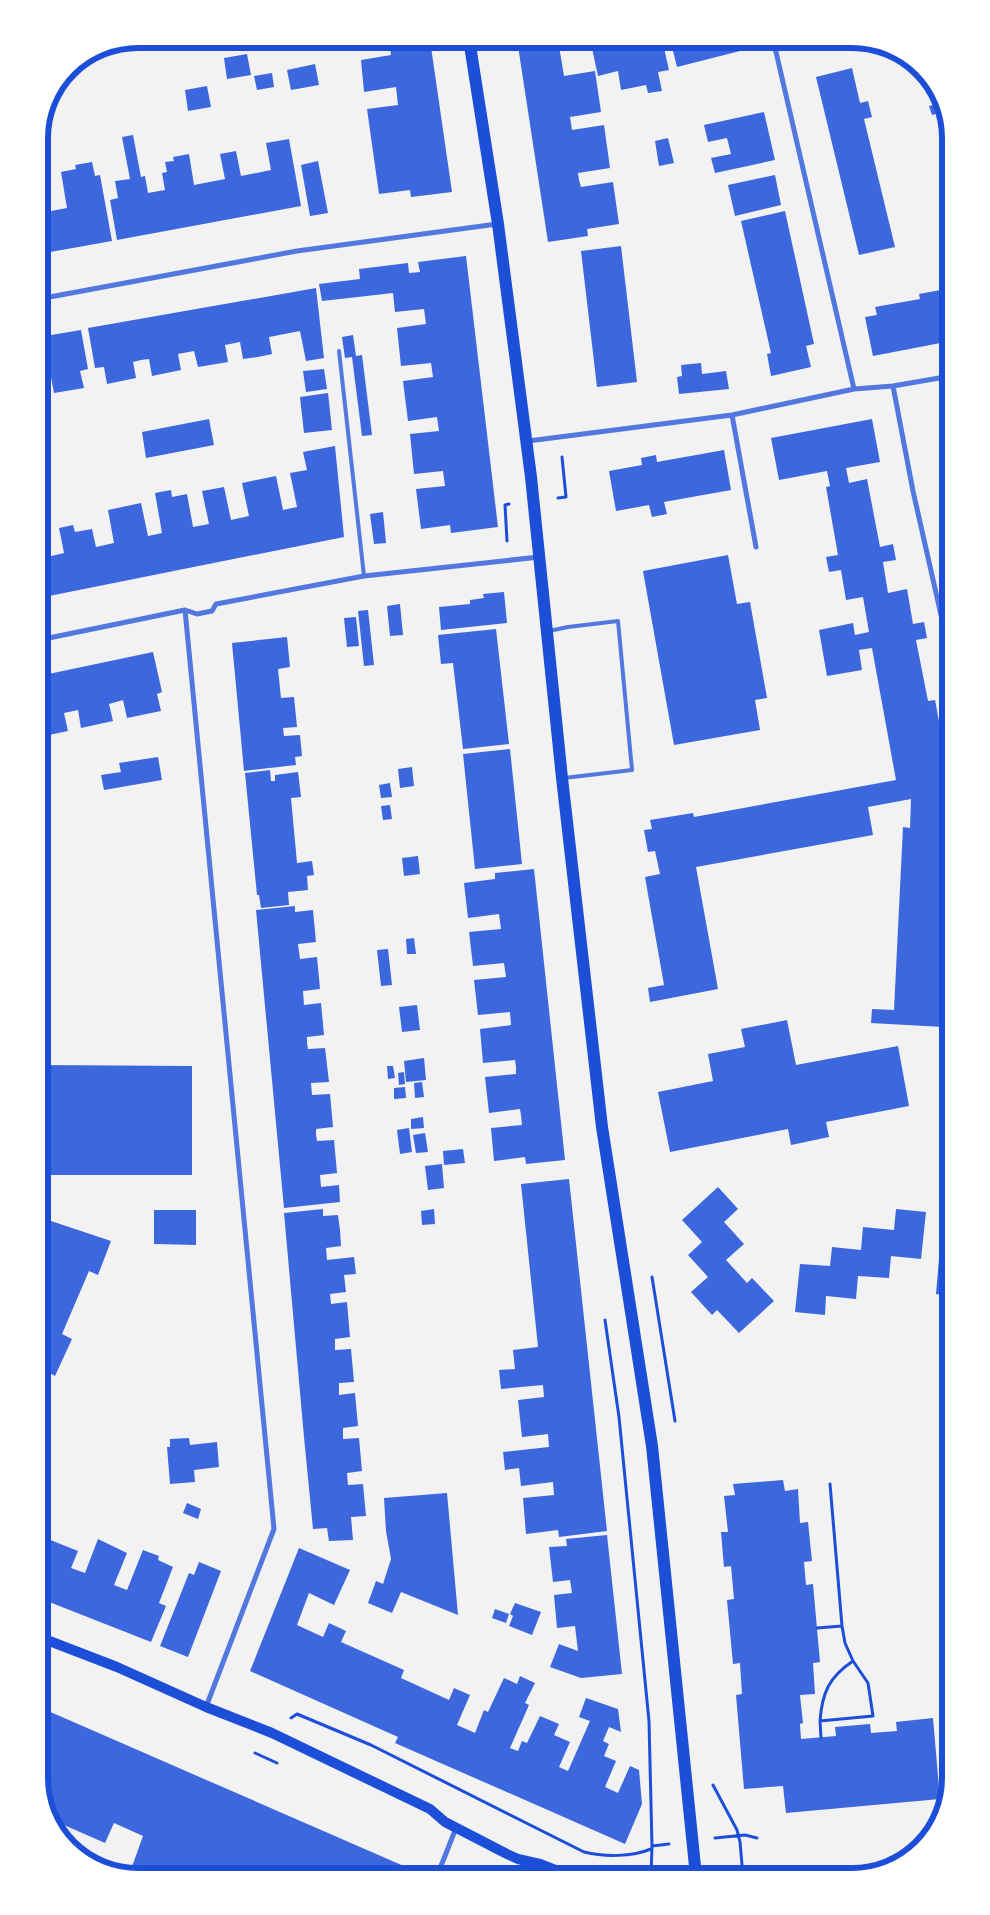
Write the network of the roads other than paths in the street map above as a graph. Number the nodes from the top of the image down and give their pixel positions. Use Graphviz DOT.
graph roads {
  1 [pos="470,48"];
  2 [pos="775,48"];
  3 [pos="498,224"];
  4 [pos="48,297"];
  5 [pos="339,351"];
  6 [pos="942,378"];
  7 [pos="893,386"];
  8 [pos="854,390"];
  9 [pos="732,415"];
  10 [pos="527,442"];
  11 [pos="756,547"];
  12 [pos="539,557"];
  13 [pos="364,576"];
  14 [pos="185,610"];
  15 [pos="942,620"];
  16 [pos="546,631"];
  17 [pos="48,638"];
  18 [pos="562,778"];
  19 [pos="48,1640"];
  20 [pos="206,1707"];
  21 [pos="457,1828"];
  22 [pos="441,1867"];
  23 [pos="549,1868"];
  24 [pos="695,1868"];
  1 -- 3 [label="main road"];
  2 -- 8 [label="street"];
  3 -- 4 [label="street"];
  3 -- 10 [label="main road"];
  5 -- 13 [label="lane"];
  6 -- 7 [label="street"];
  7 -- 8 [label="street"];
  7 -- 15 [label="street"];
  8 -- 9 [label="street"];
  9 -- 10 [label="street"];
  9 -- 11 [label="street"];
  10 -- 12 [label="main road"];
  12 -- 13 [label="street"];
  12 -- 16 [label="main road"];
  13 -- 14 [label="street"];
  14 -- 17 [label="street"];
  14 -- 20 [label="street"];
  16 -- 18 [label="main road"];
  16 -- 18 [label="lane"];
  18 -- 24 [label="main road"];
  19 -- 20 [label="main road"];
  20 -- 21 [label="main road"];
  21 -- 22 [label="street"];
  21 -- 23 [label="main road"];
}
